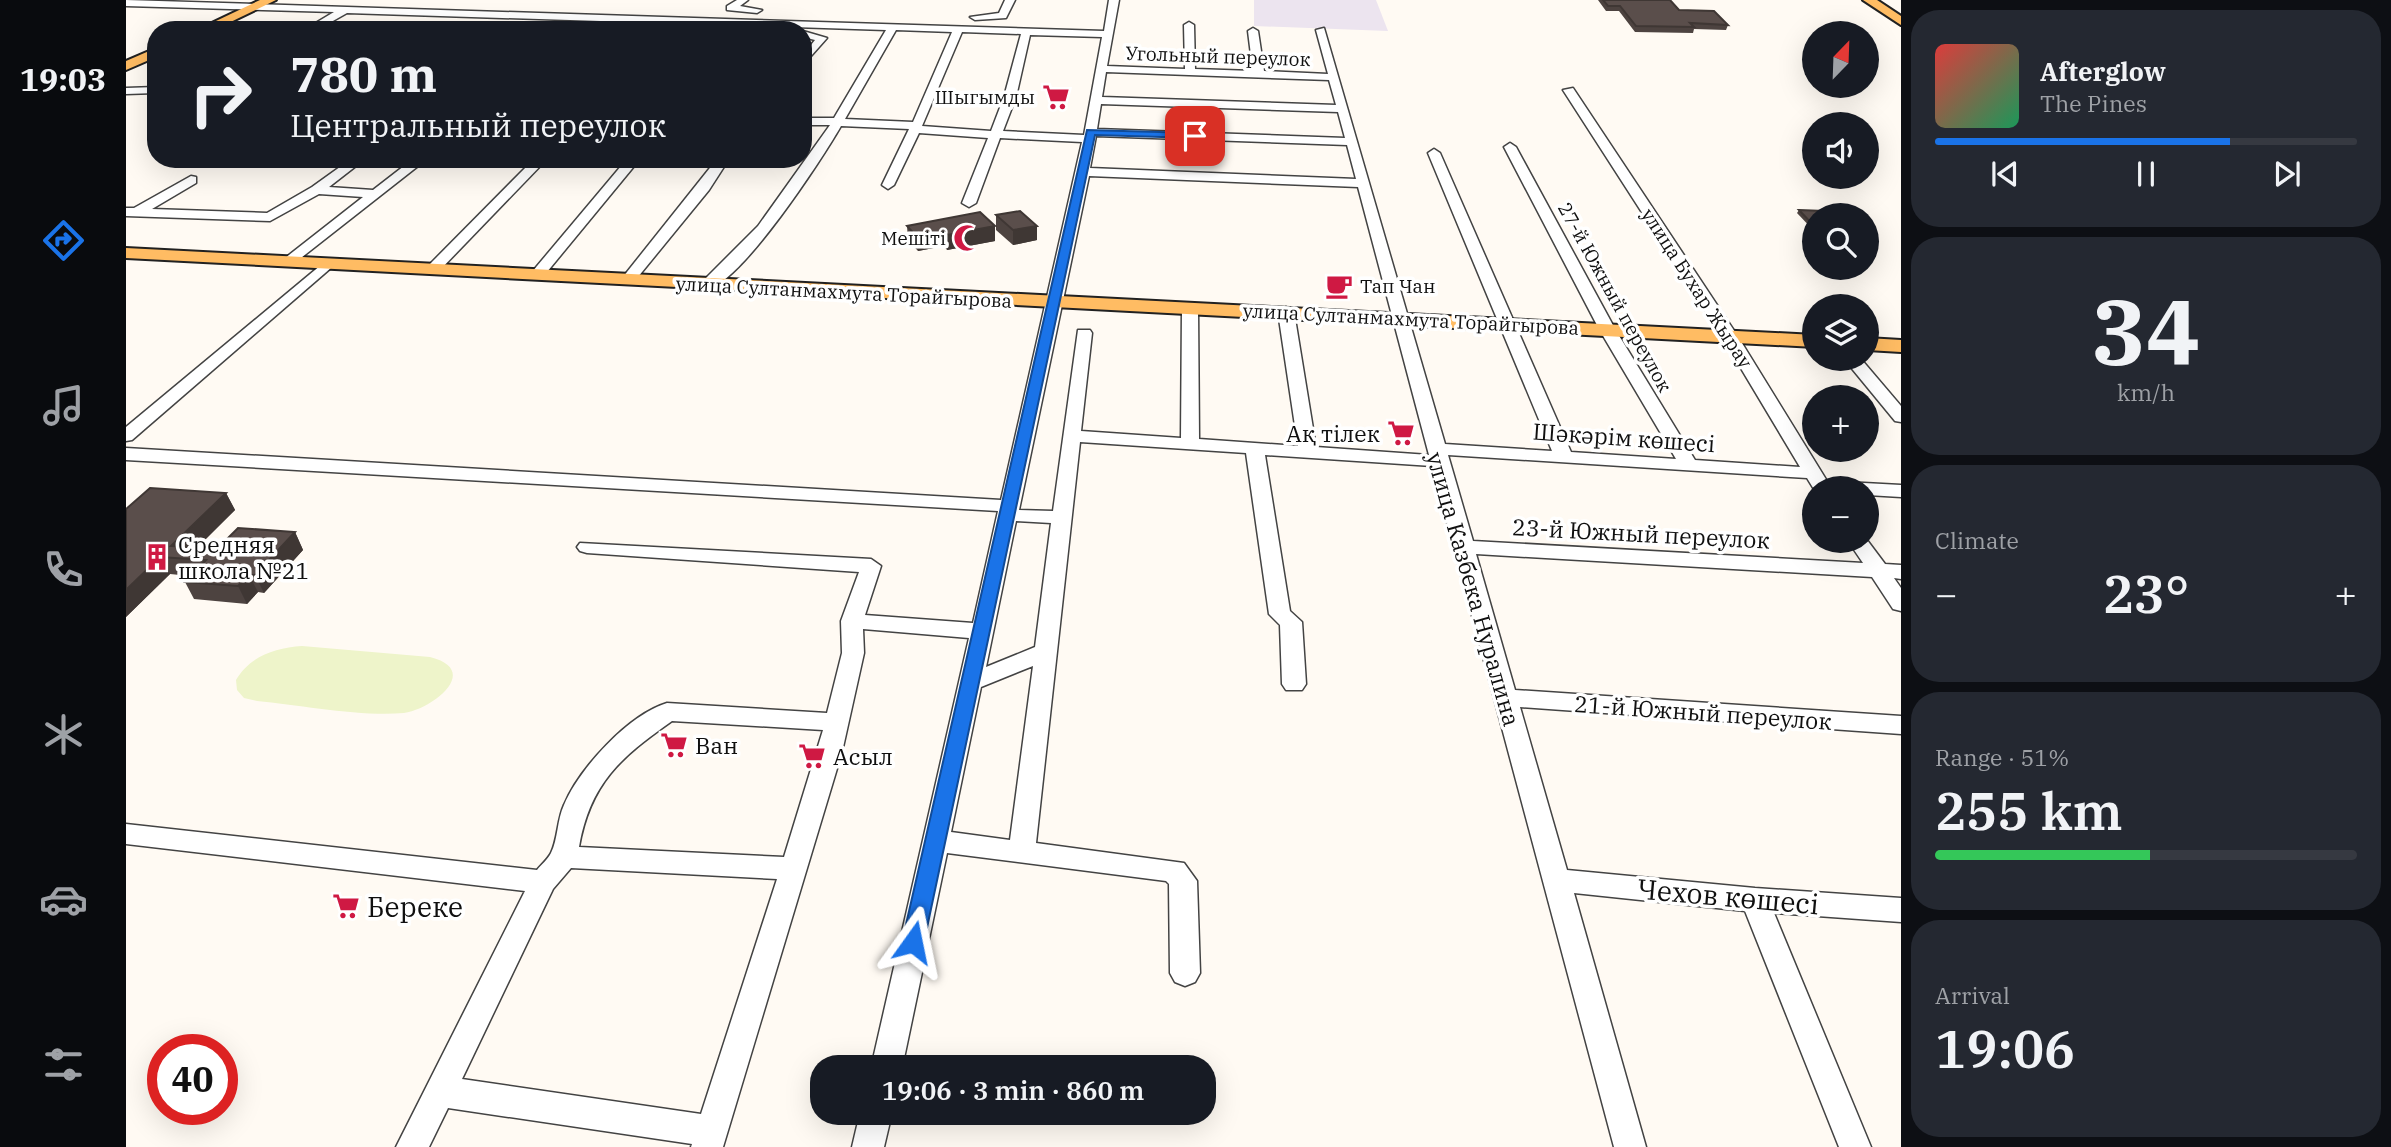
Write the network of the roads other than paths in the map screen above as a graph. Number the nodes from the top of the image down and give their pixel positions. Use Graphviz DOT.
graph roads {
  1 [pos="270,0"];
  2 [pos="743,0"];
  3 [pos="1010,0"];
  4 [pos="1107,0"];
  5 [pos="1114,0"];
  6 [pos="1869,0"];
  7 [pos="126,2"];
  8 [pos="1901,5"];
  9 [pos="624,6"];
  10 [pos="1890,6"];
  11 [pos="255,7"];
  12 [pos="347,10"];
  13 [pos="773,10"];
  14 [pos="1901,12"];
  15 [pos="469,14"];
  16 [pos="609,18"];
  17 [pos="223,21"];
  18 [pos="326,21"];
  19 [pos="458,21"];
  20 [pos="605,21"];
  21 [pos="650,21"];
  22 [pos="1901,21"];
  23 [pos="959,23"];
  24 [pos="1189,24"];
  25 [pos="893,27"];
  26 [pos="812,28"];
  27 [pos="1321,30"];
  28 [pos="1253,31"];
  29 [pos="1026,32"];
  30 [pos="1107,34"];
  31 [pos="812,36"];
  32 [pos="812,51"];
  33 [pos="147,56"];
  34 [pos="126,66"];
  35 [pos="1101,69"];
  36 [pos="1190,72"];
  37 [pos="1259,75"];
  38 [pos="1334,77"];
  39 [pos="1569,90"];
  40 [pos="126,91"];
  41 [pos="147,91"];
  42 [pos="1097,94"];
  43 [pos="1341,102"];
  44 [pos="812,121"];
  45 [pos="836,122"];
  46 [pos="916,129"];
  47 [pos="995,135"];
  48 [pos="1090,136"];
  49 [pos="1352,142"];
  50 [pos="1510,147"];
  51 [pos="1434,153"];
  52 [pos="812,157"];
  53 [pos="347,168"];
  54 [pos="409,168"];
  55 [pos="532,168"];
  56 [pos="626,168"];
  57 [pos="717,168"];
  58 [pos="804,168"];
  59 [pos="1083,172"];
  60 [pos="191,180"];
  61 [pos="1362,183"];
  62 [pos="888,185"];
  63 [pos="317,190"];
  64 [pos="376,194"];
  65 [pos="969,203"];
  66 [pos="129,215"];
  67 [pos="126,253"];
  68 [pos="286,262"];
  69 [pos="327,264"];
  70 [pos="433,269"];
  71 [pos="537,275"];
  72 [pos="628,280"];
  73 [pos="708,284"];
  74 [pos="1053,303"];
  75 [pos="1190,308"];
  76 [pos="1286,312"];
  77 [pos="1399,317"];
  78 [pos="1509,323"];
  79 [pos="1607,328"];
  80 [pos="1084,333"];
  81 [pos="1729,335"];
  82 [pos="1802,340"];
  83 [pos="1879,345"];
  84 [pos="1901,346"];
  85 [pos="1862,371"];
  86 [pos="1901,417"];
  87 [pos="126,436"];
  88 [pos="1071,436"];
  89 [pos="1190,444"];
  90 [pos="1255,449"];
  91 [pos="1308,453"];
  92 [pos="126,454"];
  93 [pos="1436,455"];
  94 [pos="1564,457"];
  95 [pos="1689,465"];
  96 [pos="1813,476"];
  97 [pos="1802,480"];
  98 [pos="1879,490"];
  99 [pos="1901,491"];
  100 [pos="1006,510"];
  101 [pos="1064,517"];
  102 [pos="587,547"];
  103 [pos="1462,547"];
  104 [pos="1866,553"];
  105 [pos="1878,570"];
  106 [pos="1901,572"];
  107 [pos="1901,604"];
  108 [pos="852,621"];
  109 [pos="980,631"];
  110 [pos="1047,651"];
  111 [pos="969,683"];
  112 [pos="1294,684"];
  113 [pos="1504,698"];
  114 [pos="837,722"];
  115 [pos="1901,725"];
  116 [pos="126,834"];
  117 [pos="935,841"];
  118 [pos="1022,851"];
  119 [pos="564,857"];
  120 [pos="794,869"];
  121 [pos="1555,880"];
  122 [pos="542,882"];
  123 [pos="1755,900"];
  124 [pos="1901,910"];
  125 [pos="1185,973"];
  126 [pos="889,1055"];
  127 [pos="438,1091"];
  128 [pos="873,1125"];
  129 [pos="710,1139"];
  130 [pos="412,1147"];
  131 [pos="868,1147"];
  132 [pos="1630,1147"];
  133 [pos="1855,1147"];
  1 -- 11 [label="main road"];
  2 -- 13 [label="street"];
  3 -- 23 [label="street"];
  4 -- 5 [label="street"];
  5 -- 30 [label="street"];
  6 -- 10 [label="main road"];
  7 -- 11 [label="street"];
  8 -- 10 [label="main road"];
  9 -- 16 [label="street"];
  10 -- 14 [label="main road"];
  10 -- 22 [label="main road"];
  11 -- 12 [label="street"];
  11 -- 17 [label="main road"];
  12 -- 15 [label="street"];
  12 -- 18 [label="street"];
  15 -- 16 [label="street"];
  15 -- 19 [label="street"];
  16 -- 20 [label="street"];
  16 -- 21 [label="street"];
  23 -- 25 [label="street"];
  23 -- 29 [label="street"];
  23 -- 46 [label="street"];
  24 -- 36 [label="street"];
  25 -- 26 [label="street"];
  25 -- 45 [label="street"];
  27 -- 38 [label="street, улица Казбека Нуралина"];
  28 -- 37 [label="street"];
  29 -- 30 [label="street"];
  29 -- 47 [label="street"];
  30 -- 35 [label="street"];
  31 -- 32 [label="street"];
  33 -- 34 [label="main road"];
  35 -- 36 [label="street, Угольный переулок"];
  35 -- 42 [label="street"];
  36 -- 37 [label="street, Угольный переулок"];
  37 -- 38 [label="street, Угольный переулок"];
  38 -- 43 [label="street, улица Казбека Нуралина"];
  39 -- 81 [label="street, улица Бухар Жырау"];
  40 -- 41 [label="street"];
  42 -- 43 [label="street"];
  42 -- 48 [label="street"];
  43 -- 49 [label="street, улица Казбека Нуралина"];
  44 -- 45 [label="street"];
  45 -- 46 [label="street"];
  45 -- 52 [label="street"];
  46 -- 47 [label="street"];
  46 -- 62 [label="street"];
  47 -- 48 [label="street"];
  47 -- 65 [label="street"];
  48 -- 49 [label="street"];
  48 -- 59 [label="street"];
  49 -- 61 [label="street, улица Казбека Нуралина"];
  50 -- 79 [label="street, 27-й Южный переулок"];
  51 -- 78 [label="street"];
  53 -- 63 [label="street"];
  54 -- 64 [label="street"];
  55 -- 70 [label="street"];
  56 -- 71 [label="street"];
  57 -- 72 [label="street"];
  58 -- 73 [label="street"];
  59 -- 61 [label="street"];
  59 -- 74 [label="street"];
  60 -- 66 [label="street"];
  61 -- 77 [label="street, улица Казбека Нуралина"];
  63 -- 64 [label="street"];
  63 -- 66 [label="street"];
  64 -- 68 [label="street"];
  67 -- 68 [label="main road, улица Султанмахмута Торайгырова"];
  68 -- 69 [label="main road, улица Султанмахмута Торайгырова"];
  69 -- 70 [label="main road, улица Султанмахмута Торайгырова"];
  69 -- 87 [label="street"];
  70 -- 71 [label="main road, улица Султанмахмута Торайгырова"];
  71 -- 72 [label="main road, улица Султанмахмута Торайгырова"];
  72 -- 73 [label="main road, улица Султанмахмута Торайгырова"];
  73 -- 74 [label="main road, улица Султанмахмута Торайгырова"];
  74 -- 75 [label="main road, улица Султанмахмута Торайгырова"];
  74 -- 100 [label="street"];
  75 -- 76 [label="main road, улица Султанмахмута Торайгырова"];
  75 -- 89 [label="street"];
  76 -- 77 [label="main road, улица Султанмахмута Торайгырова"];
  76 -- 91 [label="street"];
  77 -- 78 [label="main road, улица Султанмахмута Торайгырова"];
  77 -- 93 [label="street, улица Казбека Нуралина"];
  78 -- 79 [label="main road, улица Султанмахмута Торайгырова"];
  78 -- 94 [label="street"];
  79 -- 81 [label="main road, улица Султанмахмута Торайгырова"];
  79 -- 95 [label="street, 27-й Южный переулок"];
  80 -- 88 [label="street"];
  81 -- 82 [label="main road, улица Султанмахмута Торайгырова"];
  81 -- 96 [label="street, улица Бухар Жырау"];
  83 -- 84 [label="main road"];
  85 -- 86 [label="street"];
  88 -- 89 [label="street, Шәкәрім көшесі"];
  88 -- 101 [label="street"];
  89 -- 90 [label="street, Шәкәрім көшесі"];
  90 -- 91 [label="street, Шәкәрім көшесі"];
  90 -- 112 [label="street"];
  91 -- 93 [label="street, Шәкәрім көшесі"];
  92 -- 100 [label="street"];
  93 -- 94 [label="street, Шәкәрім көшесі"];
  93 -- 103 [label="street, улица Казбека Нуралина"];
  94 -- 95 [label="street, Шәкәрім көшесі"];
  95 -- 97 [label="street, Шәкәрім көшесі"];
  98 -- 99 [label="street"];
  100 -- 101 [label="street"];
  100 -- 109 [label="street"];
  101 -- 110 [label="street"];
  102 -- 108 [label="street"];
  103 -- 105 [label="street, 23-й Южный переулок"];
  103 -- 113 [label="street, улица Казбека Нуралина"];
  104 -- 105 [label="street"];
  105 -- 106 [label="street, 23-й Южный переулок"];
  105 -- 107 [label="street"];
  108 -- 109 [label="street"];
  108 -- 114 [label="street"];
  109 -- 111 [label="street"];
  110 -- 111 [label="street"];
  110 -- 118 [label="street"];
  111 -- 117 [label="street"];
  113 -- 115 [label="street, 21-й Южный переулок"];
  113 -- 121 [label="street, улица Казбека Нуралина"];
  114 -- 119 [label="street"];
  114 -- 120 [label="street"];
  116 -- 122 [label="street"];
  117 -- 118 [label="street"];
  117 -- 126 [label="street"];
  118 -- 125 [label="street"];
  119 -- 120 [label="street"];
  119 -- 122 [label="street"];
  120 -- 129 [label="street"];
  121 -- 123 [label="street, Чехов көшесі"];
  121 -- 132 [label="street, улица Казбека Нуралина"];
  122 -- 127 [label="street"];
  123 -- 124 [label="street, Чехов көшесі"];
  123 -- 133 [label="street"];
  127 -- 129 [label="street"];
  127 -- 130 [label="street"];
  128 -- 131 [label="street"];
}
